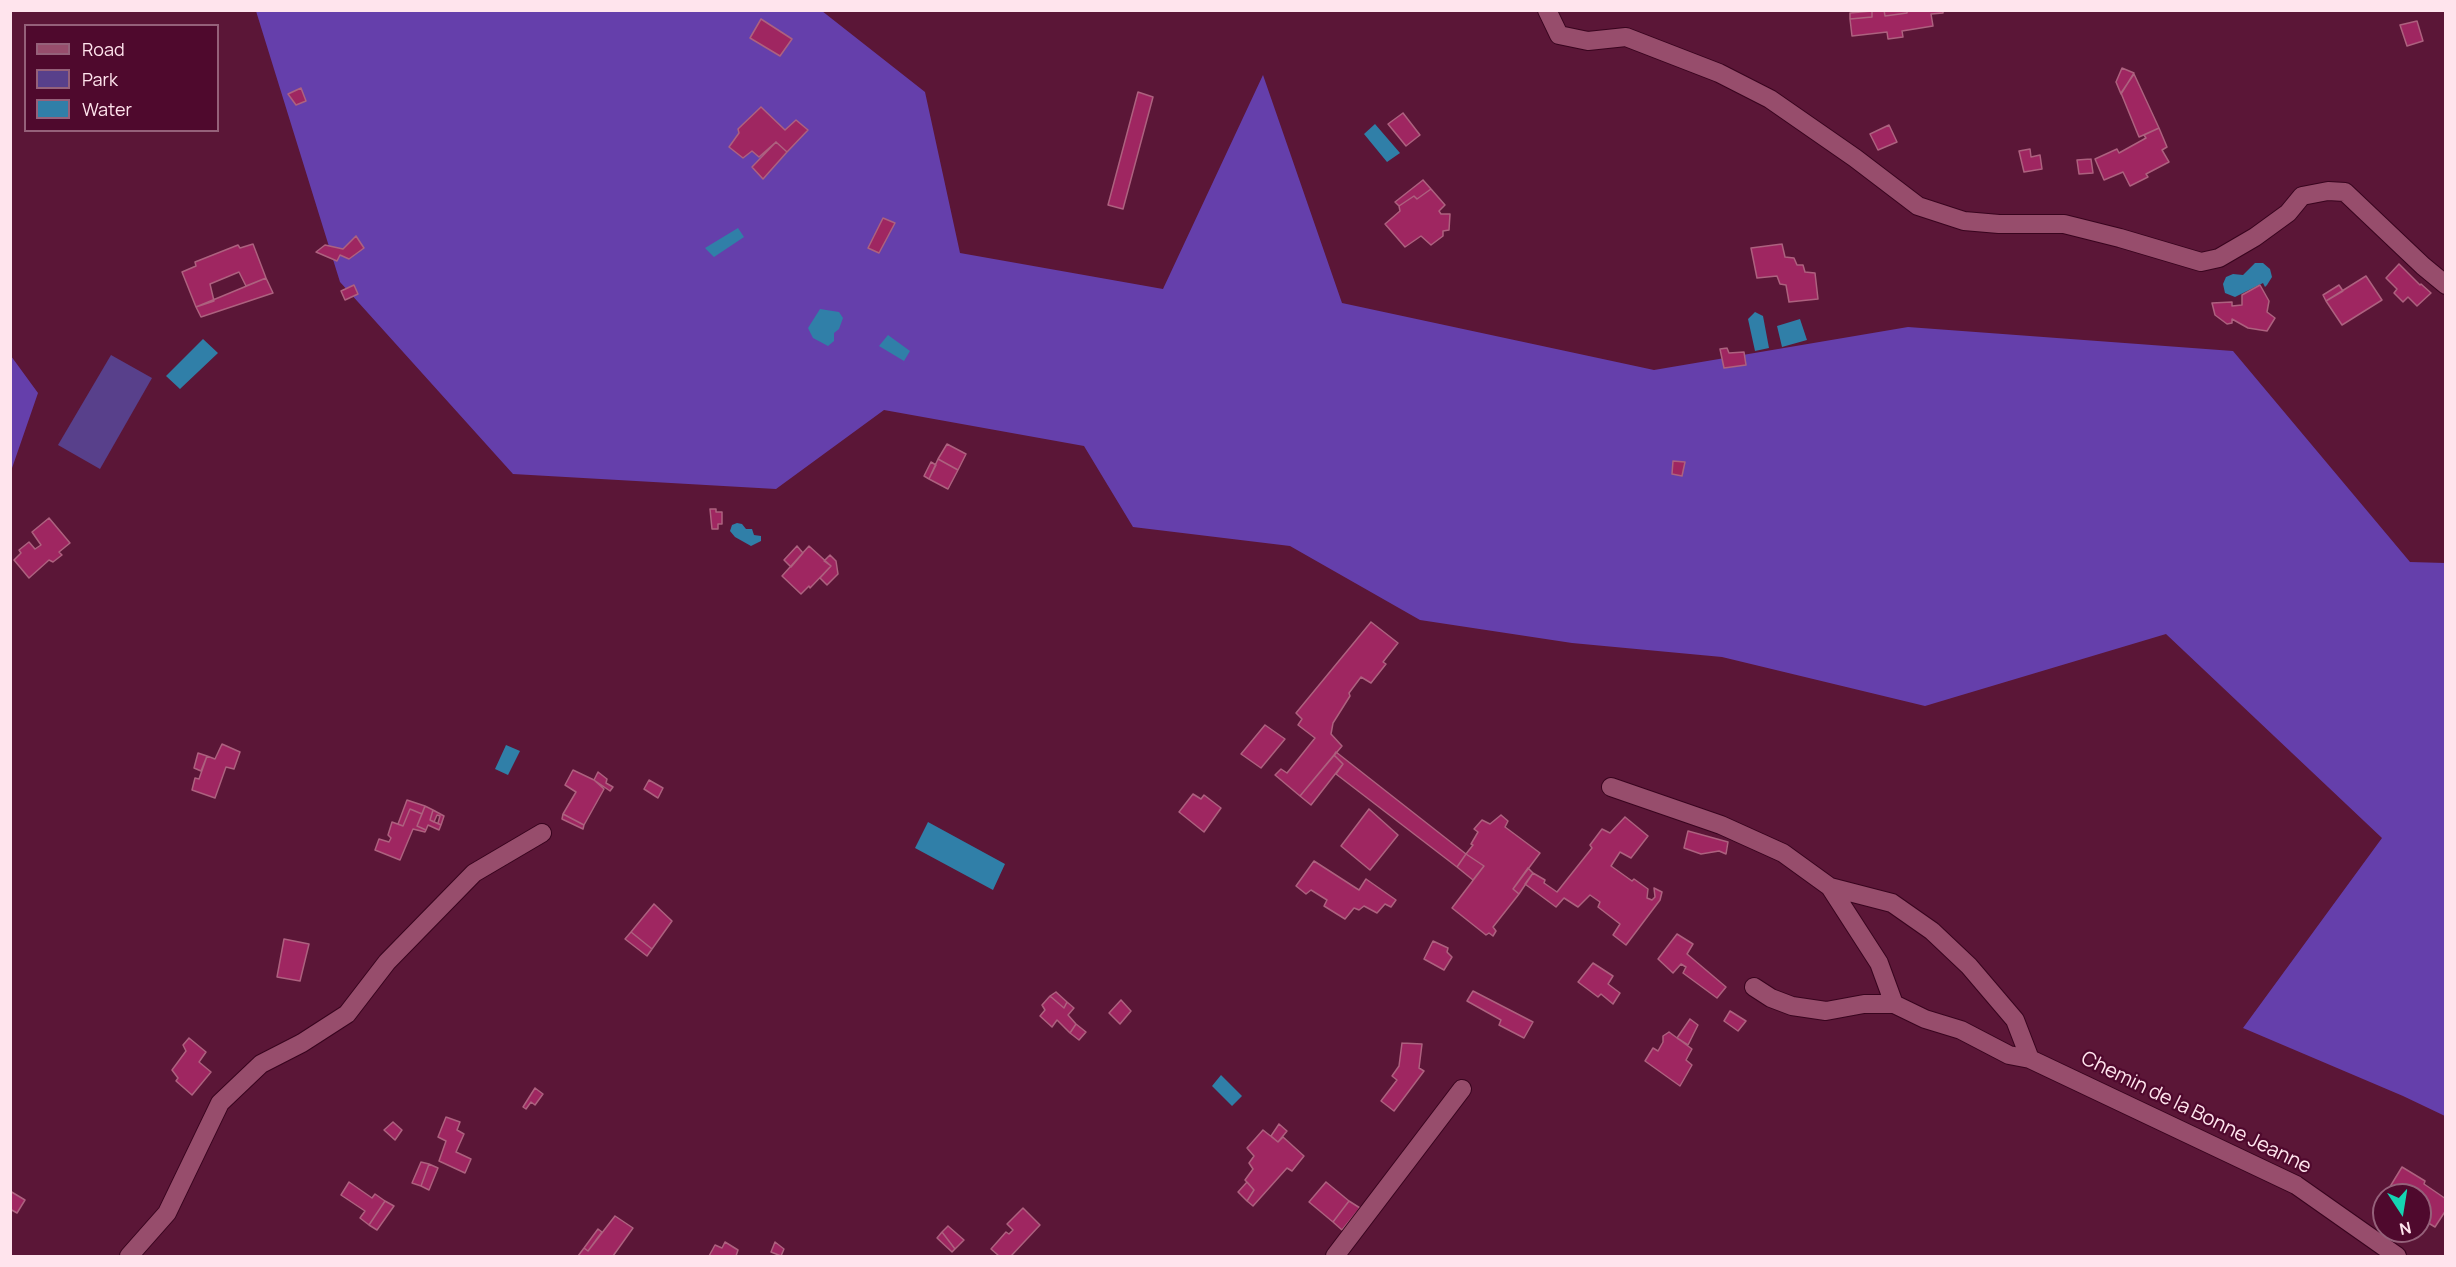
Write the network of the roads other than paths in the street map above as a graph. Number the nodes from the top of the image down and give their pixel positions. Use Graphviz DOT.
graph roads {
  1 [pos="1547,10"];
  2 [pos="2445,285"];
  3 [pos="1611,787"];
  4 [pos="542,833"];
  5 [pos="1830,887"];
  6 [pos="1754,987"];
  7 [pos="1894,1004"];
  8 [pos="2030,1059"];
  9 [pos="1462,1089"];
  10 [pos="129,1257"];
  11 [pos="1335,1257"];
  12 [pos="2397,1257"];
  1 -- 2 [label="street"];
  3 -- 5 [label="street"];
  4 -- 10 [label="street"];
  5 -- 7 [label="street"];
  5 -- 8 [label="street"];
  6 -- 7 [label="street, Chemin de la Bonne Jeanne"];
  7 -- 8 [label="street, Chemin de la Bonne Jeanne"];
  8 -- 12 [label="street, Chemin de la Bonne Jeanne"];
  9 -- 11 [label="street"];
}
